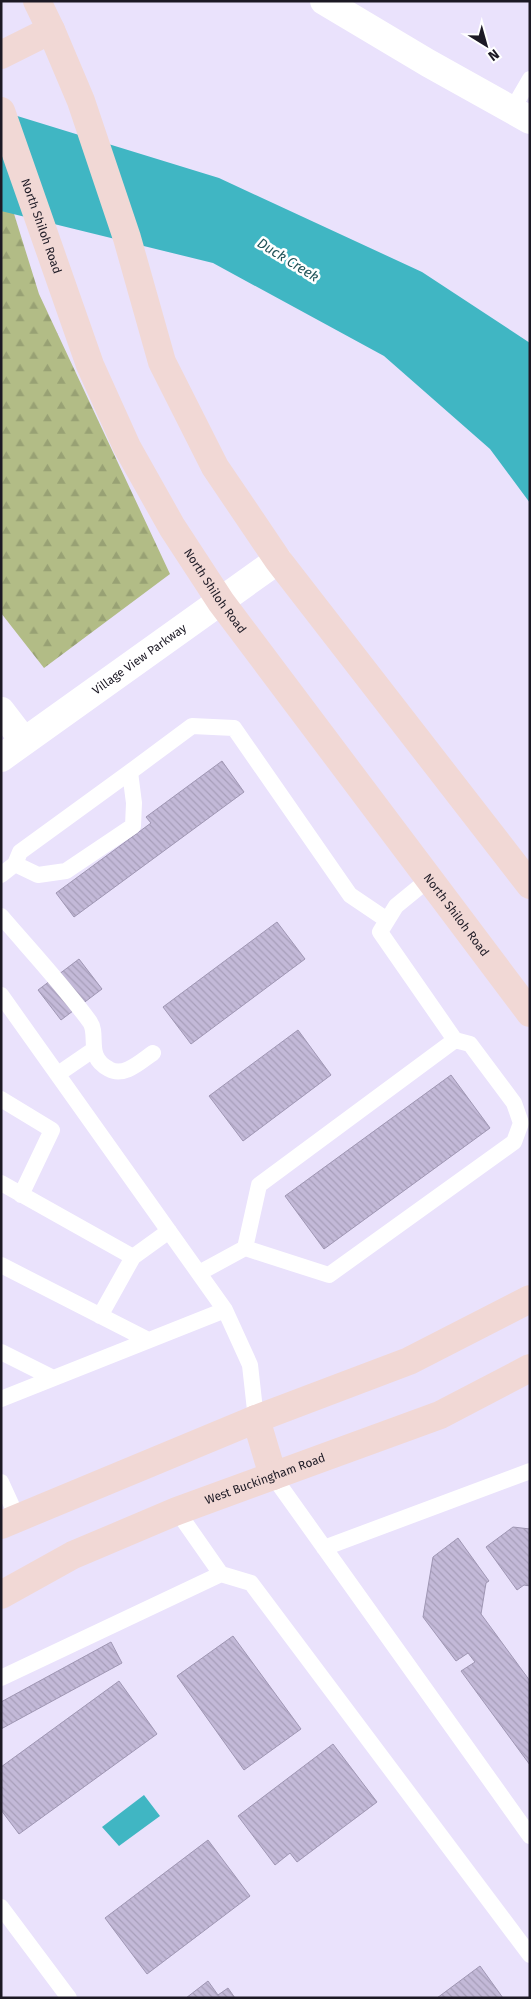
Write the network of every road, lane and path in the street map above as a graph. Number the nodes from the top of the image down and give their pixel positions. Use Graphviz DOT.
graph roads {
  1 [pos="37,1"];
  2 [pos="324,1"];
  3 [pos="353,8"];
  4 [pos="52,30"];
  5 [pos="1,55"];
  6 [pos="530,80"];
  7 [pos="1,111"];
  8 [pos="521,114"];
  9 [pos="278,560"];
  10 [pos="221,602"];
  11 [pos="1,711"];
  12 [pos="24,741"];
  13 [pos="1,758"];
  14 [pos="130,772"];
  15 [pos="15,864"];
  16 [pos="1,875"];
  17 [pos="430,880"];
  18 [pos="530,885"];
  19 [pos="1,916"];
  20 [pos="387,920"];
  21 [pos="1,996"];
  22 [pos="530,1012"];
  23 [pos="454,1040"];
  24 [pos="93,1050"];
  25 [pos="153,1053"];
  26 [pos="58,1074"];
  27 [pos="1,1099"];
  28 [pos="1,1183"];
  29 [pos="21,1195"];
  30 [pos="169,1231"];
  31 [pos="244,1248"];
  32 [pos="133,1257"];
  33 [pos="1,1265"];
  34 [pos="199,1273"];
  35 [pos="530,1299"];
  36 [pos="225,1310"];
  37 [pos="100,1316"];
  38 [pos="148,1340"];
  39 [pos="1,1352"];
  40 [pos="530,1368"];
  41 [pos="53,1378"];
  42 [pos="1,1399"];
  43 [pos="256,1419"];
  44 [pos="530,1471"];
  45 [pos="273,1476"];
  46 [pos="1,1482"];
  47 [pos="178,1511"];
  48 [pos="9,1521"];
  49 [pos="324,1548"];
  50 [pos="222,1574"];
  51 [pos="1,1595"];
  52 [pos="1,1678"];
  53 [pos="530,1836"];
  54 [pos="1,1907"];
  55 [pos="530,1955"];
  56 [pos="69,1998"];
  1 -- 4 [label="main road"];
  2 -- 3 [label="street"];
  3 -- 8 [label="street"];
  4 -- 5 [label="main road"];
  4 -- 9 [label="main road"];
  6 -- 8 [label="lane"];
  7 -- 10 [label="main road, North Shiloh Road"];
  9 -- 10 [label="street, Village View Parkway"];
  9 -- 18 [label="main road"];
  10 -- 12 [label="street, Village View Parkway"];
  10 -- 17 [label="main road, North Shiloh Road"];
  11 -- 12 [label="street"];
  12 -- 13 [label="street, Village View Parkway"];
  14 -- 15 [label="lane"];
  14 -- 15 [label="lane"];
  14 -- 20 [label="lane"];
  15 -- 16 [label="lane"];
  17 -- 20 [label="lane"];
  17 -- 22 [label="main road, North Shiloh Road"];
  19 -- 24 [label="lane"];
  20 -- 23 [label="lane"];
  21 -- 26 [label="lane"];
  23 -- 31 [label="lane"];
  23 -- 31 [label="lane"];
  24 -- 25 [label="lane"];
  24 -- 26 [label="lane"];
  26 -- 30 [label="lane"];
  27 -- 29 [label="lane"];
  28 -- 29 [label="lane"];
  29 -- 32 [label="lane"];
  30 -- 32 [label="lane"];
  30 -- 34 [label="lane"];
  31 -- 34 [label="lane"];
  32 -- 37 [label="lane"];
  33 -- 37 [label="lane"];
  34 -- 36 [label="lane"];
  35 -- 43 [label="main road"];
  36 -- 38 [label="lane"];
  36 -- 43 [label="lane"];
  37 -- 38 [label="lane"];
  38 -- 41 [label="lane"];
  39 -- 41 [label="lane"];
  40 -- 45 [label="main road, West Buckingham Road"];
  41 -- 42 [label="lane"];
  43 -- 45 [label="main road"];
  43 -- 48 [label="main road"];
  44 -- 49 [label="lane"];
  45 -- 47 [label="main road, West Buckingham Road"];
  45 -- 49 [label="lane"];
  46 -- 48 [label="lane"];
  47 -- 50 [label="lane"];
  47 -- 51 [label="main road, West Buckingham Road"];
  49 -- 53 [label="lane"];
  50 -- 52 [label="lane"];
  50 -- 55 [label="lane"];
  54 -- 56 [label="lane"];
}
